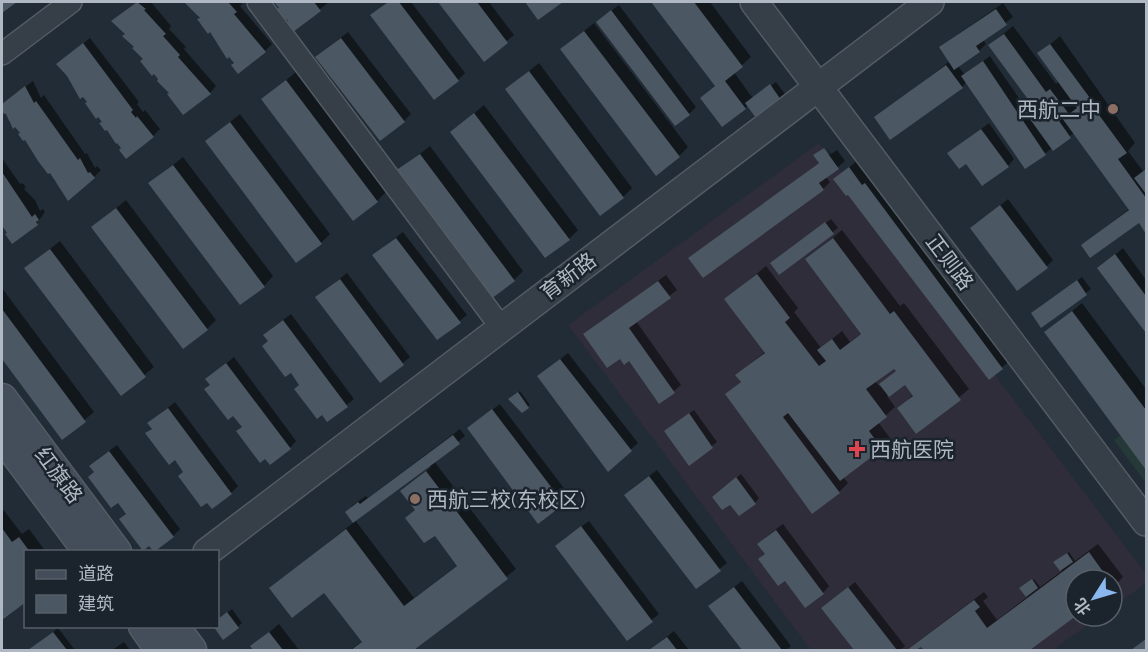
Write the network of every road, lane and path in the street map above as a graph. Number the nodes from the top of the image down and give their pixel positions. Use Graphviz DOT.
graph roads {
  1 [pos="71,2"];
  2 [pos="258,2"];
  3 [pos="754,2"];
  4 [pos="930,2"];
  5 [pos="2,54"];
  6 [pos="818,87"];
  7 [pos="501,327"];
  8 [pos="2,399"];
  9 [pos="2,435"];
  10 [pos="1146,522"];
  11 [pos="88,550"];
  12 [pos="115,550"];
  13 [pos="210,550"];
  14 [pos="145,628"];
  15 [pos="174,628"];
  16 [pos="161,651"];
  17 [pos="191,651"];
  1 -- 5 [label="street"];
  2 -- 7 [label="street"];
  3 -- 6 [label="street, 正则路"];
  4 -- 6 [label="street, 育新路"];
  6 -- 7 [label="street, 育新路"];
  6 -- 10 [label="street, 正则路"];
  7 -- 13 [label="street, 育新路"];
  8 -- 12 [label="main road, 红旗路"];
  9 -- 11 [label="main road, 红旗路"];
  14 -- 16 [label="main road"];
  15 -- 17 [label="main road"];
}
